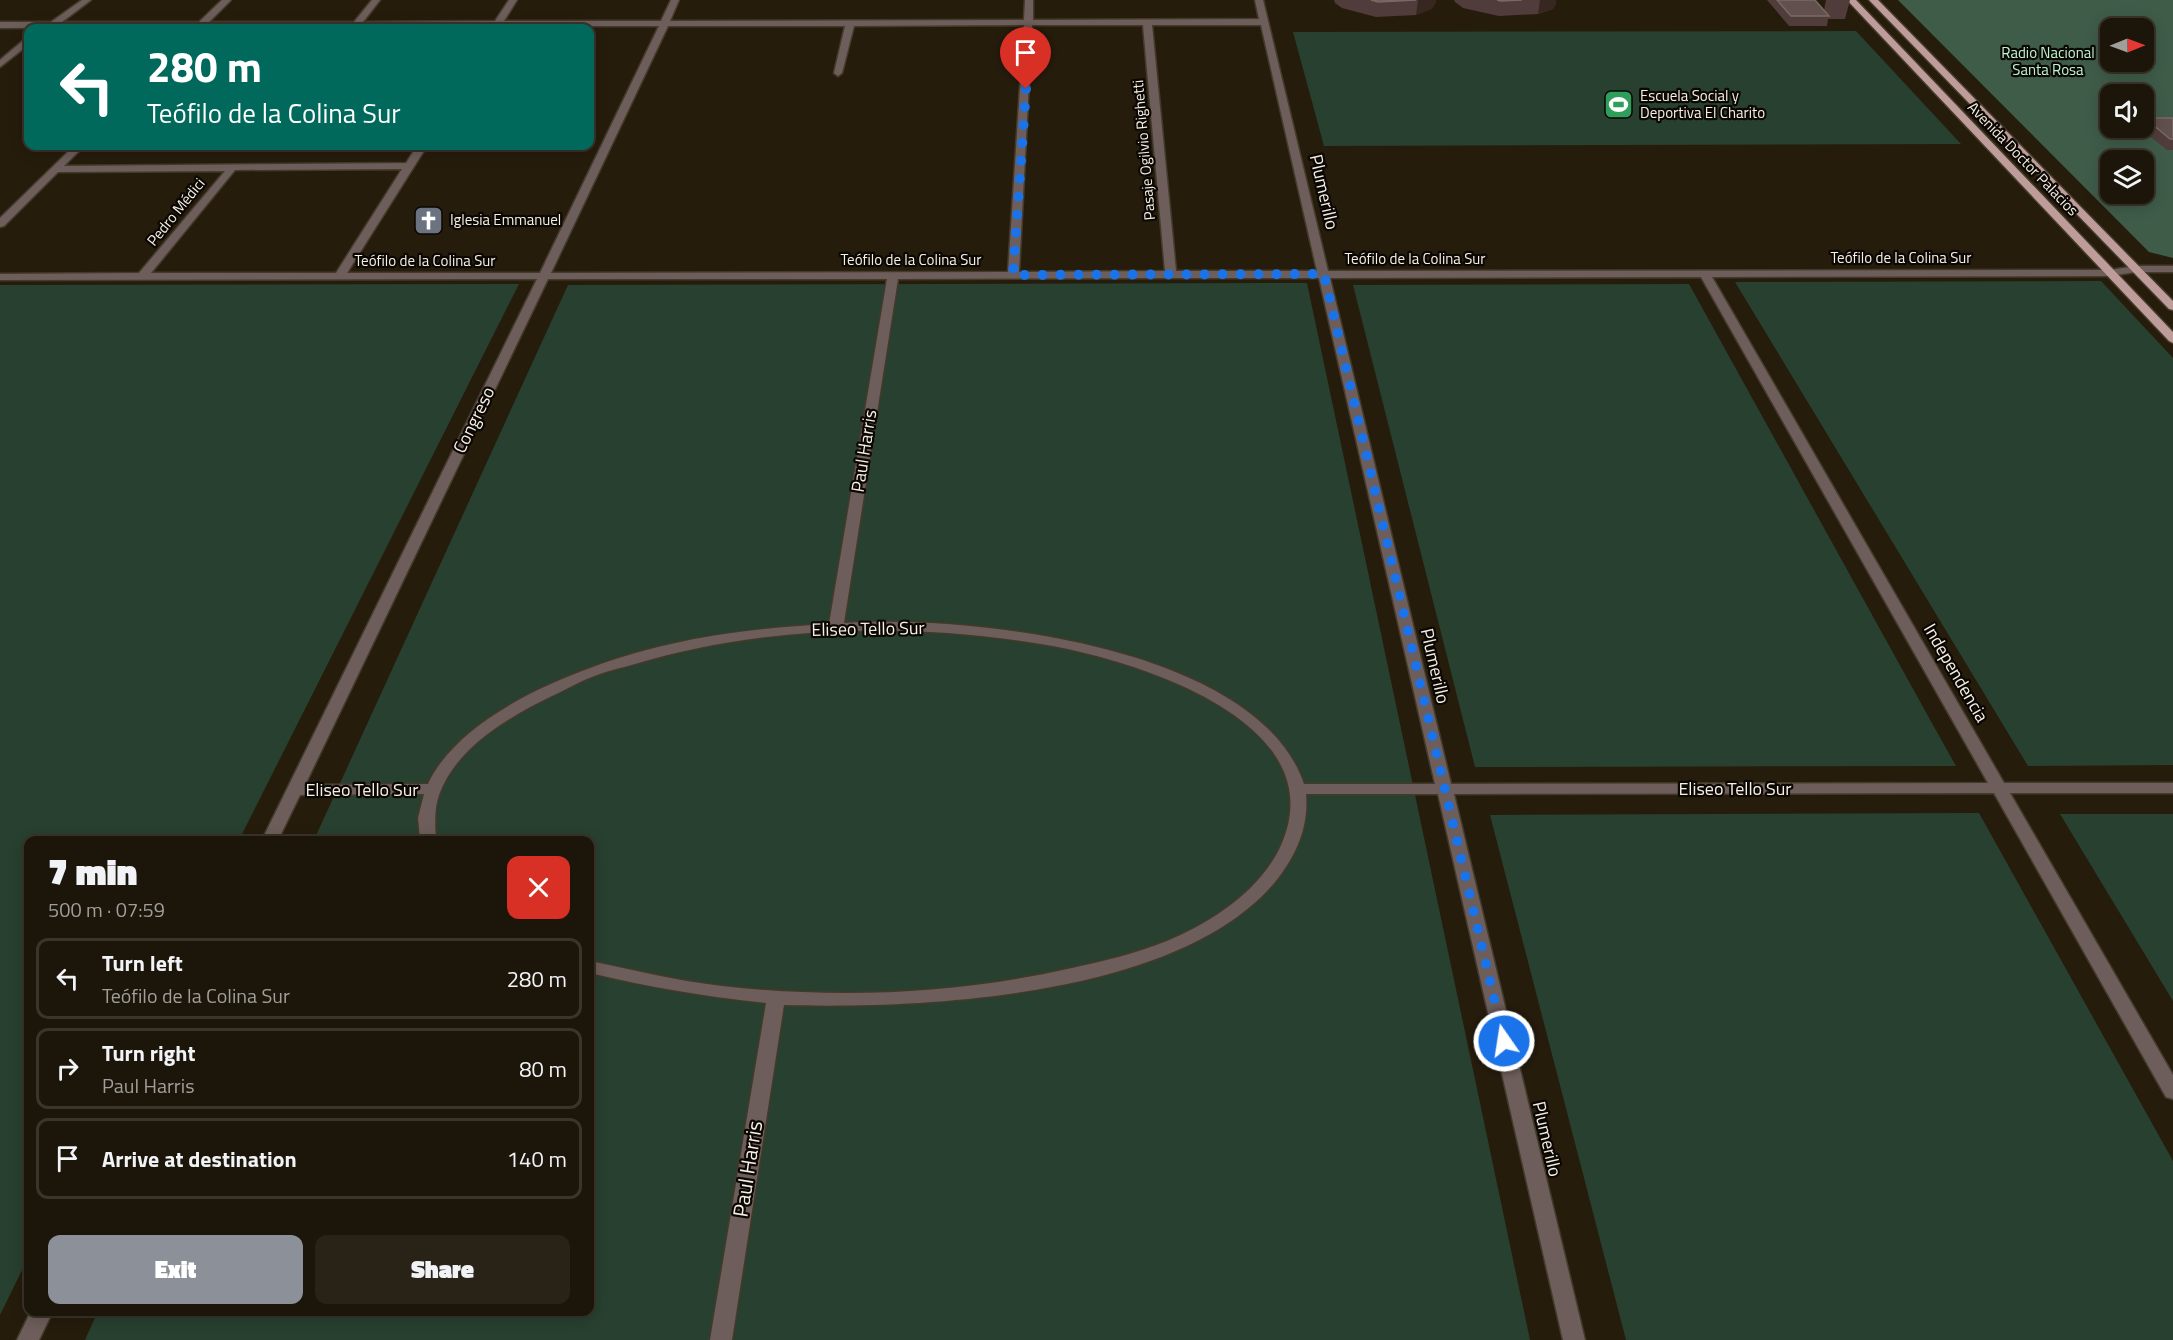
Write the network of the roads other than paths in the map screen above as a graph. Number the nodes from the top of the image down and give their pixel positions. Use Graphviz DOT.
graph roads {
  1 [pos="87,0"];
  2 [pos="227,0"];
  3 [pos="376,0"];
  4 [pos="513,0"];
  5 [pos="675,0"];
  6 [pos="1029,0"];
  7 [pos="1259,0"];
  8 [pos="1851,0"];
  9 [pos="1873,0"];
  10 [pos="1028,22"];
  11 [pos="1147,22"];
  12 [pos="1264,22"];
  13 [pos="665,23"];
  14 [pos="850,23"];
  15 [pos="53,24"];
  16 [pos="202,24"];
  17 [pos="357,24"];
  18 [pos="498,24"];
  19 [pos="594,24"];
  20 [pos="0,25"];
  21 [pos="24,26"];
  22 [pos="24,44"];
  23 [pos="0,64"];
  24 [pos="838,73"];
  25 [pos="76,150"];
  26 [pos="419,150"];
  27 [pos="409,166"];
  28 [pos="232,168"];
  29 [pos="56,169"];
  30 [pos="0,224"];
  31 [pos="2173,268"];
  32 [pos="2136,269"];
  33 [pos="2110,273"];
  34 [pos="1171,274"];
  35 [pos="1324,274"];
  36 [pos="1705,274"];
  37 [pos="893,275"];
  38 [pos="1013,275"];
  39 [pos="0,276"];
  40 [pos="144,276"];
  41 [pos="340,276"];
  42 [pos="544,276"];
  43 [pos="2173,307"];
  44 [pos="2173,339"];
  45 [pos="836,628"];
  46 [pos="2000,788"];
  47 [pos="2173,788"];
  48 [pos="431,789"];
  49 [pos="1297,789"];
  50 [pos="1444,789"];
  51 [pos="294,790"];
  52 [pos="272,836"];
  53 [pos="427,836"];
  54 [pos="594,968"];
  55 [pos="776,999"];
  56 [pos="2173,1092"];
  57 [pos="40,1316"];
  58 [pos="28,1340"];
  59 [pos="721,1340"];
  60 [pos="1574,1340"];
  1 -- 15 [label="street"];
  2 -- 16 [label="street"];
  3 -- 17 [label="street"];
  4 -- 18 [label="street"];
  5 -- 13 [label="street, Congreso"];
  6 -- 10 [label="street"];
  7 -- 12 [label="street, Plumerillo"];
  8 -- 33 [label="main road, Avenida Doctor Palacios"];
  9 -- 32 [label="main road, Avenida Doctor Palacios"];
  10 -- 11 [label="street"];
  10 -- 14 [label="street"];
  10 -- 38 [label="street"];
  11 -- 12 [label="street"];
  11 -- 34 [label="street, Pasaje Ogilvio Righetti"];
  12 -- 35 [label="street, Plumerillo"];
  13 -- 14 [label="street"];
  13 -- 19 [label="street"];
  13 -- 42 [label="street, Congreso"];
  14 -- 24 [label="street"];
  20 -- 21 [label="street"];
  22 -- 23 [label="street"];
  25 -- 29 [label="street"];
  26 -- 27 [label="street"];
  27 -- 28 [label="street"];
  27 -- 41 [label="street"];
  28 -- 29 [label="street"];
  28 -- 40 [label="street, Pedro Médici"];
  29 -- 30 [label="street"];
  31 -- 32 [label="street, Teófilo de la Colina Sur"];
  32 -- 33 [label="street, Teófilo de la Colina Sur"];
  32 -- 43 [label="main road, Avenida Doctor Palacios"];
  33 -- 36 [label="street, Teófilo de la Colina Sur"];
  33 -- 44 [label="main road, Avenida Doctor Palacios"];
  34 -- 35 [label="street, Teófilo de la Colina Sur"];
  34 -- 38 [label="street, Teófilo de la Colina Sur"];
  35 -- 36 [label="street, Teófilo de la Colina Sur"];
  35 -- 50 [label="street, Plumerillo"];
  36 -- 46 [label="street, Independencia"];
  37 -- 38 [label="street, Teófilo de la Colina Sur"];
  37 -- 42 [label="street, Teófilo de la Colina Sur"];
  37 -- 45 [label="street, Paul Harris"];
  39 -- 40 [label="street, Teófilo de la Colina Sur"];
  40 -- 41 [label="street, Teófilo de la Colina Sur"];
  41 -- 42 [label="street, Teófilo de la Colina Sur"];
  42 -- 51 [label="street, Congreso"];
  45 -- 48 [label="street, Eliseo Tello Sur"];
  45 -- 49 [label="street, Eliseo Tello Sur"];
  46 -- 47 [label="street, Eliseo Tello Sur"];
  46 -- 50 [label="street, Eliseo Tello Sur"];
  46 -- 56 [label="street, Independencia"];
  48 -- 51 [label="street, Eliseo Tello Sur"];
  48 -- 53 [label="street, Eliseo Tello Sur"];
  49 -- 50 [label="street, Eliseo Tello Sur"];
  49 -- 55 [label="street, Eliseo Tello Sur"];
  50 -- 60 [label="street, Plumerillo"];
  51 -- 52 [label="street, Congreso"];
  54 -- 55 [label="street, Eliseo Tello Sur"];
  55 -- 59 [label="street, Paul Harris"];
  57 -- 58 [label="street"];
}
